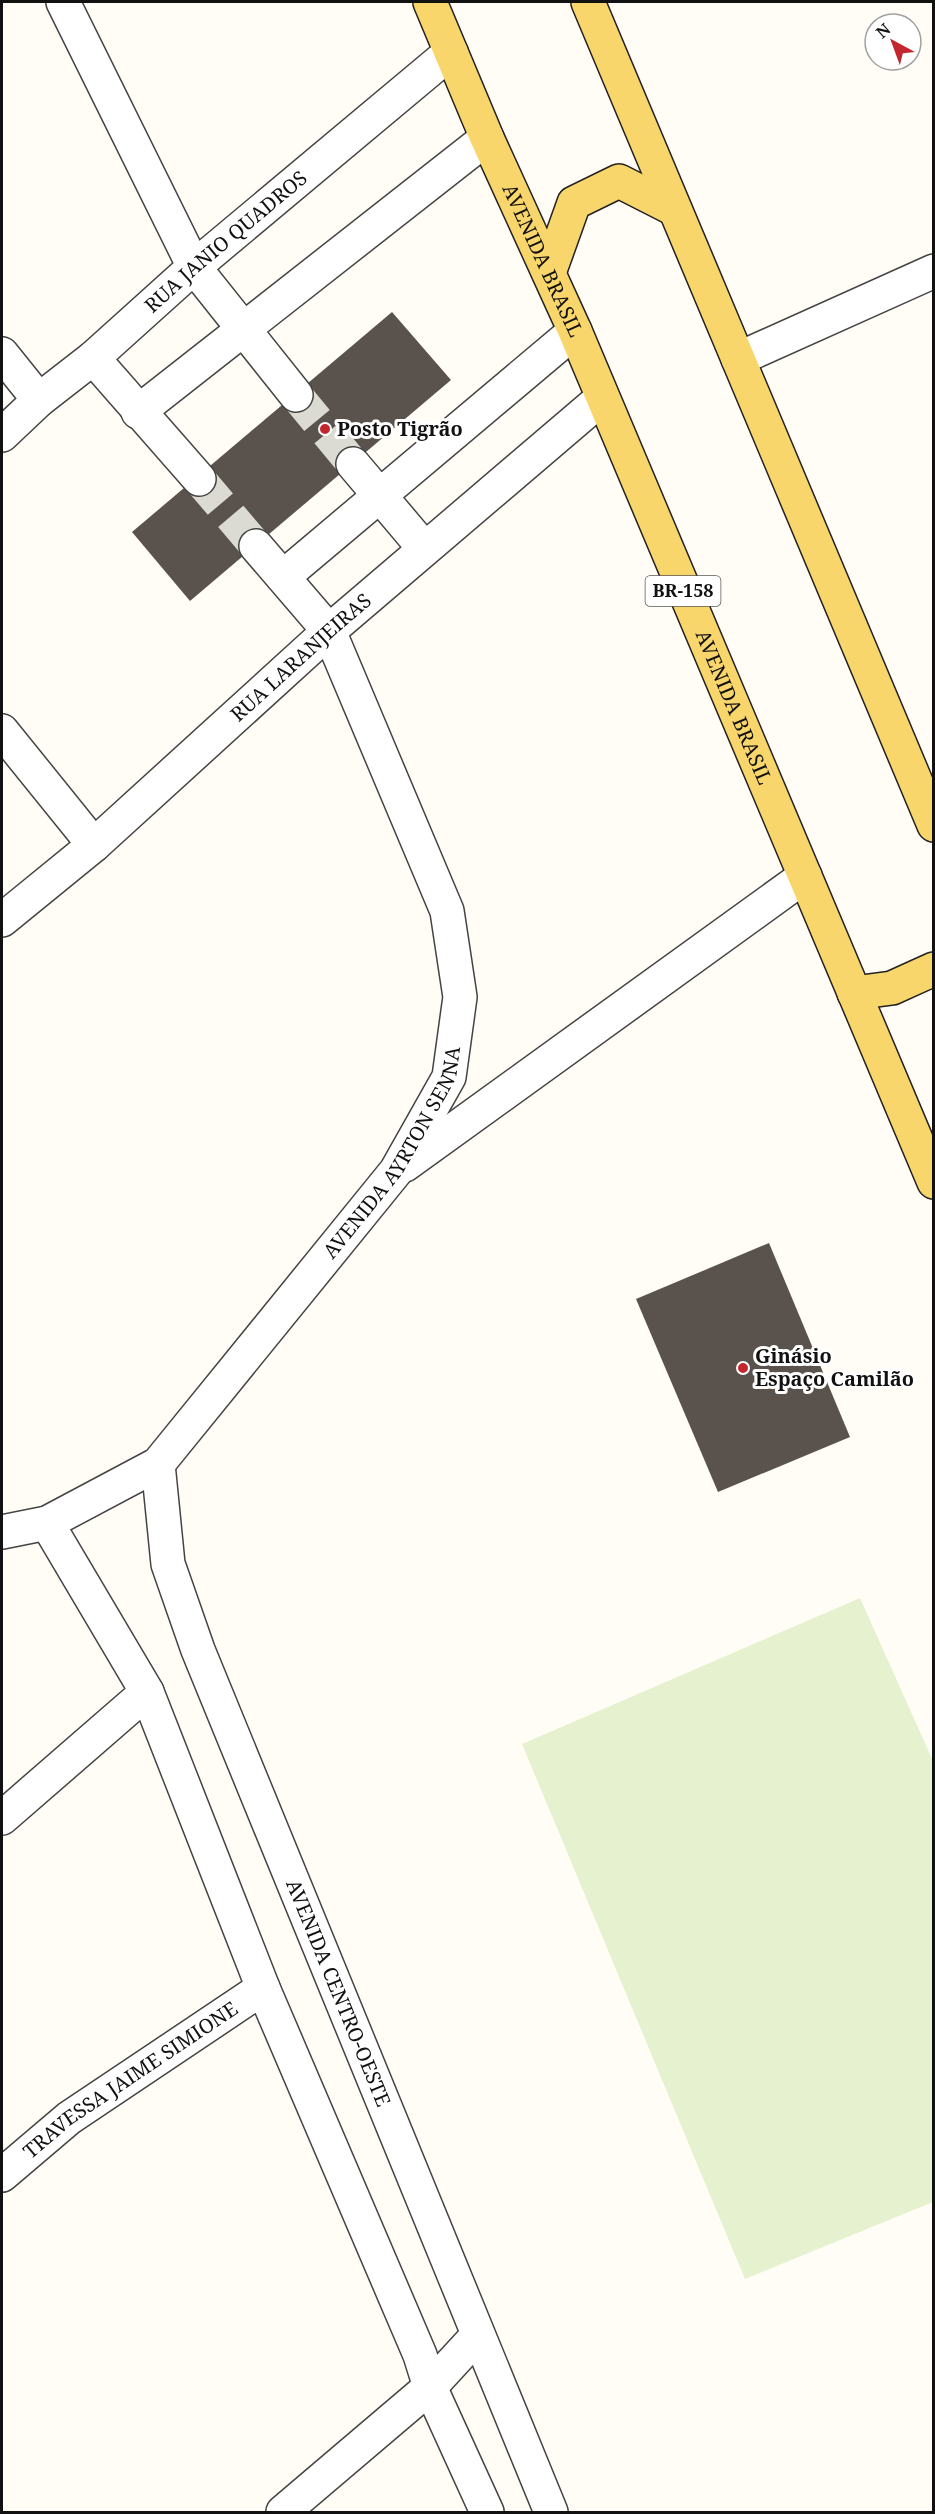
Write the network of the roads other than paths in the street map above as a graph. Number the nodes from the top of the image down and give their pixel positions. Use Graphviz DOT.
graph roads {
  1 [pos="63,2"];
  2 [pos="430,2"];
  3 [pos="588,2"];
  4 [pos="451,52"];
  5 [pos="487,138"];
  6 [pos="674,209"];
  7 [pos="194,267"];
  8 [pos="933,271"];
  9 [pos="549,273"];
  10 [pos="244,328"];
  11 [pos="575,331"];
  12 [pos="2,354"];
  13 [pos="93,358"];
  14 [pos="738,359"];
  15 [pos="296,395"];
  16 [pos="602,398"];
  17 [pos="39,400"];
  18 [pos="138,412"];
  19 [pos="2,435"];
  20 [pos="353,464"];
  21 [pos="199,479"];
  22 [pos="380,495"];
  23 [pos="256,546"];
  24 [pos="424,548"];
  25 [pos="283,577"];
  26 [pos="329,631"];
  27 [pos="2,731"];
  28 [pos="933,825"];
  29 [pos="94,845"];
  30 [pos="805,876"];
  31 [pos="2,920"];
  32 [pos="933,969"];
  33 [pos="854,993"];
  34 [pos="396,1171"];
  35 [pos="933,1182"];
  36 [pos="158,1464"];
  37 [pos="47,1523"];
  38 [pos="2,1532"];
  39 [pos="147,1692"];
  40 [pos="2,1818"];
  41 [pos="263,1988"];
  42 [pos="2,2175"];
  43 [pos="477,2336"];
  44 [pos="430,2387"];
  45 [pos="283,2512"];
  46 [pos="487,2512"];
  47 [pos="551,2512"];
  1 -- 7 [label="street"];
  2 -- 4 [label="main road, AVENIDA BRASIL / BR-158"];
  3 -- 6 [label="main road"];
  4 -- 5 [label="main road, AVENIDA BRASIL / BR-158"];
  4 -- 7 [label="street, RUA JANIO QUADROS"];
  5 -- 9 [label="main road, AVENIDA BRASIL / BR-158"];
  5 -- 10 [label="street"];
  6 -- 9 [label="main road"];
  6 -- 14 [label="main road"];
  7 -- 10 [label="street"];
  7 -- 13 [label="street, RUA JANIO QUADROS"];
  8 -- 14 [label="street"];
  9 -- 11 [label="main road, AVENIDA BRASIL / BR-158"];
  10 -- 15 [label="street"];
  10 -- 18 [label="street"];
  11 -- 16 [label="main road, AVENIDA BRASIL / BR-158"];
  11 -- 22 [label="street"];
  12 -- 17 [label="street"];
  13 -- 17 [label="street, RUA JANIO QUADROS"];
  13 -- 18 [label="street"];
  14 -- 28 [label="main road"];
  16 -- 24 [label="street, RUA LARANJEIRAS"];
  16 -- 30 [label="main road, AVENIDA BRASIL / BR-158"];
  17 -- 19 [label="street, RUA JANIO QUADROS"];
  18 -- 21 [label="street"];
  20 -- 22 [label="street"];
  22 -- 24 [label="street"];
  22 -- 25 [label="street"];
  23 -- 25 [label="street, AVENIDA AYRTON SENNA"];
  24 -- 26 [label="street, RUA LARANJEIRAS"];
  25 -- 26 [label="street, AVENIDA AYRTON SENNA"];
  26 -- 29 [label="street, RUA LARANJEIRAS"];
  26 -- 34 [label="street, AVENIDA AYRTON SENNA"];
  27 -- 29 [label="street"];
  29 -- 31 [label="street, RUA LARANJEIRAS"];
  30 -- 33 [label="main road, AVENIDA BRASIL / BR-158"];
  30 -- 34 [label="street"];
  32 -- 33 [label="main road"];
  33 -- 35 [label="main road, AVENIDA BRASIL / BR-158"];
  34 -- 36 [label="street, AVENIDA AYRTON SENNA"];
  36 -- 37 [label="street, AVENIDA AYRTON SENNA"];
  36 -- 43 [label="street, AVENIDA CENTRO-OESTE"];
  37 -- 38 [label="street, AVENIDA AYRTON SENNA"];
  37 -- 39 [label="street"];
  39 -- 40 [label="street"];
  39 -- 41 [label="street"];
  41 -- 42 [label="street, TRAVESSA JAIME SIMIONE"];
  41 -- 44 [label="street"];
  43 -- 44 [label="street"];
  43 -- 47 [label="street, AVENIDA CENTRO-OESTE"];
  44 -- 45 [label="street"];
  44 -- 46 [label="street"];
}
